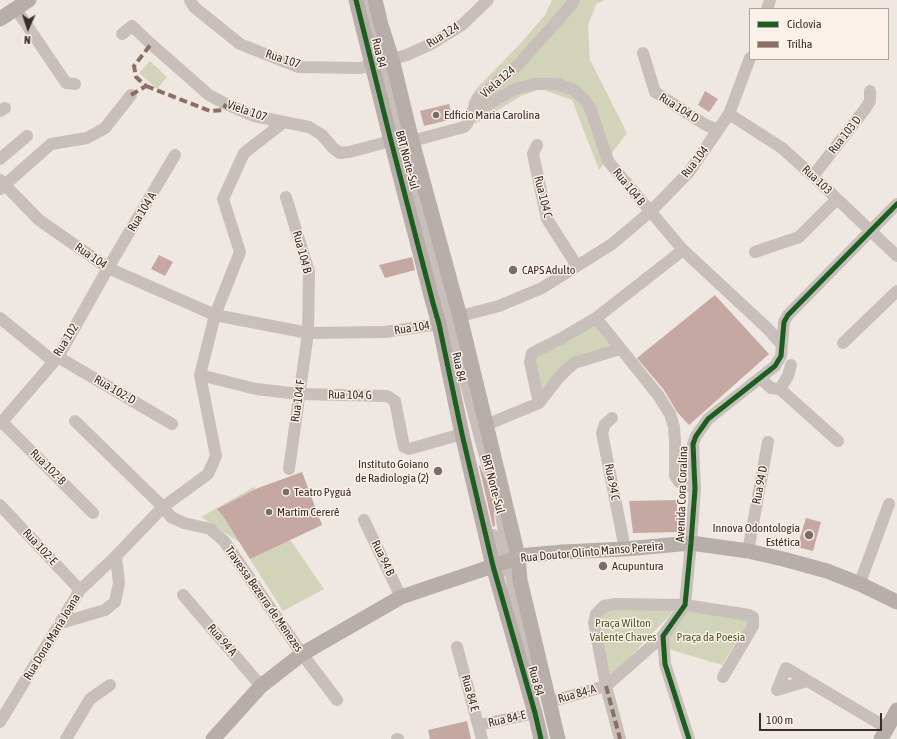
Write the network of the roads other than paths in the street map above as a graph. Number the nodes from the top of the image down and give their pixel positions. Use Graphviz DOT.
graph roads {
  1 [pos="29,0"];
  2 [pos="190,0"];
  3 [pos="356,0"];
  4 [pos="366,0"];
  5 [pos="375,0"];
  6 [pos="488,0"];
  7 [pos="574,0"];
  8 [pos="16,9"];
  9 [pos="0,18"];
  10 [pos="122,34"];
  11 [pos="643,53"];
  12 [pos="749,60"];
  13 [pos="382,62"];
  14 [pos="75,84"];
  15 [pos="870,92"];
  16 [pos="131,95"];
  17 [pos="472,113"];
  18 [pos="729,114"];
  19 [pos="284,122"];
  20 [pos="718,130"];
  21 [pos="27,136"];
  22 [pos="391,141"];
  23 [pos="412,141"];
  24 [pos="537,144"];
  25 [pos="175,156"];
  26 [pos="0,159"];
  27 [pos="813,176"];
  28 [pos="1,185"];
  29 [pos="286,197"];
  30 [pos="837,199"];
  31 [pos="897,204"];
  32 [pos="650,212"];
  33 [pos="871,230"];
  34 [pos="683,250"];
  35 [pos="756,252"];
  36 [pos="897,256"];
  37 [pos="578,266"];
  38 [pos="108,268"];
  39 [pos="897,291"];
  40 [pos="215,315"];
  41 [pos="0,318"];
  42 [pos="596,318"];
  43 [pos="449,320"];
  44 [pos="308,333"];
  45 [pos="843,343"];
  46 [pos="782,344"];
  47 [pos="620,349"];
  48 [pos="55,359"];
  49 [pos="791,365"];
  50 [pos="200,374"];
  51 [pos="760,378"];
  52 [pos="780,389"];
  53 [pos="299,394"];
  54 [pos="539,403"];
  55 [pos="612,418"];
  56 [pos="75,422"];
  57 [pos="1,423"];
  58 [pos="172,424"];
  59 [pos="486,424"];
  60 [pos="462,434"];
  61 [pos="838,441"];
  62 [pos="675,442"];
  63 [pos="768,442"];
  64 [pos="693,444"];
  65 [pos="289,469"];
  66 [pos="695,489"];
  67 [pos="888,504"];
  68 [pos="0,505"];
  69 [pos="163,507"];
  70 [pos="92,512"];
  71 [pos="364,520"];
  72 [pos="691,543"];
  73 [pos="625,550"];
  74 [pos="748,551"];
  75 [pos="116,556"];
  76 [pos="505,562"];
  77 [pos="860,584"];
  78 [pos="80,590"];
  79 [pos="183,595"];
  80 [pos="402,597"];
  81 [pos="896,598"];
  82 [pos="685,605"];
  83 [pos="61,623"];
  84 [pos="663,636"];
  85 [pos="457,647"];
  86 [pos="302,654"];
  87 [pos="723,677"];
  88 [pos="807,681"];
  89 [pos="110,685"];
  90 [pos="261,686"];
  91 [pos="606,686"];
  92 [pos="337,700"];
  93 [pos="548,702"];
  94 [pos="897,710"];
  95 [pos="535,712"];
  96 [pos="0,722"];
  97 [pos="479,725"];
  98 [pos="884,733"];
  99 [pos="66,739"];
  100 [pos="213,739"];
  101 [pos="482,739"];
  102 [pos="541,739"];
  103 [pos="548,739"];
  104 [pos="558,739"];
  105 [pos="620,739"];
  106 [pos="689,739"];
  1 -- 8 [label="main road"];
  2 -- 13 [label="street, Rua 107"];
  3 -- 13 [label="main road, Rua 84"];
  4 -- 13 [label="street, BRT Norte-Sul"];
  5 -- 13 [label="main road, Rua 84"];
  6 -- 13 [label="street, Rua 124"];
  7 -- 17 [label="street, Viela 124"];
  8 -- 9 [label="main road"];
  8 -- 14 [label="street"];
  10 -- 19 [label="street, Viela 107"];
  11 -- 20 [label="street, Rua 104 D"];
  12 -- 18 [label="street, Rua 104"];
  13 -- 22 [label="main road, Rua 84"];
  13 -- 23 [label="main road, Rua 84"];
  13 -- 43 [label="street, BRT Norte-Sul"];
  15 -- 27 [label="street, Rua 103 D"];
  16 -- 28 [label="street"];
  17 -- 23 [label="street, Viela 124"];
  17 -- 32 [label="street, Rua 104 B"];
  18 -- 20 [label="street, Rua 104"];
  18 -- 27 [label="street, Rua 103"];
  19 -- 22 [label="street, Viela 107"];
  19 -- 40 [label="street"];
  20 -- 32 [label="street, Rua 104"];
  21 -- 26 [label="street"];
  22 -- 43 [label="main road, Rua 84"];
  23 -- 43 [label="main road, Rua 84"];
  24 -- 37 [label="street, Rua 104 C"];
  25 -- 38 [label="street, Rua 104 A"];
  27 -- 30 [label="street, Rua 103"];
  28 -- 38 [label="street, Rua 104"];
  29 -- 44 [label="street, Rua 104 B"];
  30 -- 33 [label="street, Rua 103"];
  30 -- 35 [label="street"];
  31 -- 33 [label="street, Avenida Cora Coralina"];
  32 -- 34 [label="street, Rua 104 B"];
  32 -- 37 [label="street, Rua 104"];
  33 -- 36 [label="street, Rua 103"];
  33 -- 46 [label="street, Avenida Cora Coralina"];
  34 -- 42 [label="street"];
  34 -- 46 [label="street, Rua 104 B"];
  37 -- 43 [label="street, Rua 104"];
  38 -- 40 [label="street, Rua 104"];
  38 -- 48 [label="street, Rua 102"];
  39 -- 45 [label="street"];
  40 -- 44 [label="street, Rua 104"];
  40 -- 50 [label="street"];
  41 -- 48 [label="street, Rua 102-D"];
  42 -- 47 [label="street"];
  42 -- 54 [label="street"];
  43 -- 44 [label="street, Rua 104"];
  43 -- 59 [label="main road, Rua 84"];
  43 -- 60 [label="main road, Rua 84"];
  43 -- 76 [label="street, BRT Norte-Sul"];
  44 -- 53 [label="street, Rua 104 F"];
  46 -- 51 [label="street, Avenida Cora Coralina"];
  47 -- 54 [label="street"];
  47 -- 62 [label="street"];
  48 -- 57 [label="street, Rua 102"];
  48 -- 58 [label="street, Rua 102-D"];
  49 -- 52 [label="street"];
  50 -- 53 [label="street, Rua 104 G"];
  50 -- 69 [label="street"];
  51 -- 52 [label="street"];
  51 -- 64 [label="street, Avenida Cora Coralina"];
  52 -- 61 [label="street"];
  53 -- 60 [label="street, Rua 104 G"];
  53 -- 65 [label="street, Rua 104 F"];
  54 -- 59 [label="street"];
  55 -- 73 [label="street, Rua 94 C"];
  56 -- 69 [label="street, Travessa Bezerra de Menezes"];
  57 -- 70 [label="street, Rua 102-B"];
  59 -- 76 [label="main road, Rua 84"];
  60 -- 76 [label="main road, Rua 84"];
  62 -- 64 [label="street"];
  62 -- 66 [label="street"];
  63 -- 74 [label="street, Rua 94 D"];
  64 -- 66 [label="street, Avenida Cora Coralina"];
  66 -- 72 [label="street, Avenida Cora Coralina"];
  67 -- 77 [label="street"];
  68 -- 78 [label="street, Rua 102-E"];
  69 -- 75 [label="street, Rua Dona Maria Joana"];
  69 -- 86 [label="street, Travessa Bezerra de Menezes"];
  71 -- 80 [label="street, Rua 94 B"];
  72 -- 73 [label="main road, Rua Doutor Olinto Manso Pereira"];
  72 -- 74 [label="main road, Rua Doutor Olinto Manso Pereira"];
  72 -- 82 [label="street, Avenida Cora Coralina"];
  73 -- 76 [label="main road, Rua Doutor Olinto Manso Pereira"];
  74 -- 77 [label="main road, Rua Doutor Olinto Manso Pereira"];
  75 -- 78 [label="street, Rua Dona Maria Joana"];
  75 -- 83 [label="street"];
  76 -- 80 [label="main road, Rua Doutor Olinto Manso Pereira"];
  76 -- 93 [label="main road, Rua 84"];
  76 -- 95 [label="main road, Rua 84"];
  76 -- 103 [label="street, BRT Norte-Sul"];
  77 -- 81 [label="main road, Rua Doutor Olinto Manso Pereira"];
  78 -- 83 [label="street, Rua Dona Maria Joana"];
  79 -- 90 [label="street, Rua 94 A"];
  80 -- 86 [label="main road, Rua Doutor Olinto Manso Pereira"];
  82 -- 84 [label="street, Avenida Cora Coralina"];
  82 -- 87 [label="street"];
  82 -- 91 [label="street"];
  83 -- 96 [label="street, Rua Dona Maria Joana"];
  84 -- 91 [label="street"];
  84 -- 106 [label="street"];
  85 -- 97 [label="street, Rua 84 E"];
  86 -- 90 [label="main road, Rua Doutor Olinto Manso Pereira"];
  86 -- 92 [label="street, Travessa Bezerra de Menezes"];
  88 -- 98 [label="street"];
  89 -- 99 [label="street"];
  90 -- 100 [label="main road, Rua Doutor Olinto Manso Pereira"];
  91 -- 93 [label="street, Rua 84-A"];
  91 -- 105 [label="street"];
  93 -- 104 [label="main road, Rua 84"];
  94 -- 98 [label="main road"];
  95 -- 97 [label="street, Rua 84-E"];
  95 -- 102 [label="main road, Rua 84"];
  97 -- 101 [label="street, Rua 84 E"];
}
